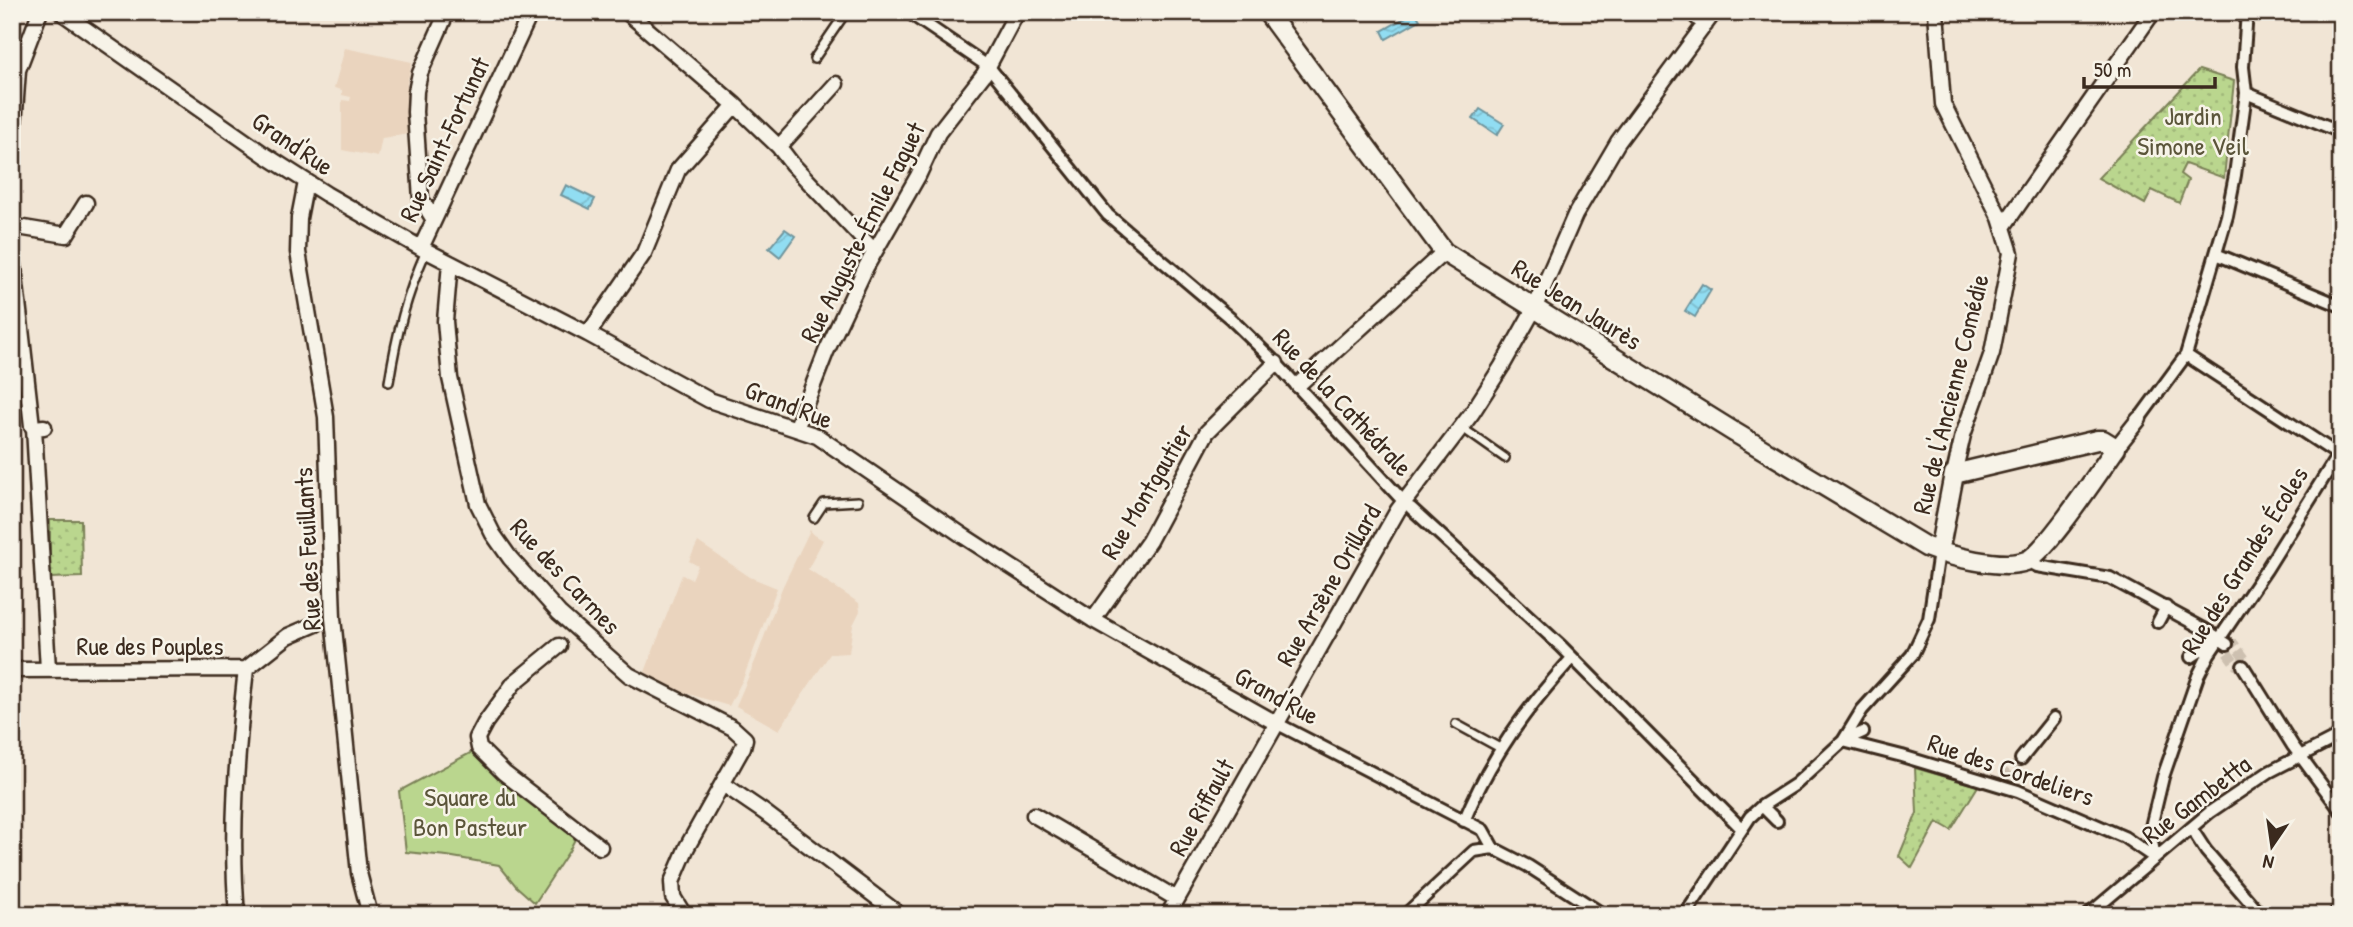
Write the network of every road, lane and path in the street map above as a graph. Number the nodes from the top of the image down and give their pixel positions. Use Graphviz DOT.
graph roads {
  1 [pos="40,12"];
  2 [pos="447,12"];
  3 [pos="531,12"];
  4 [pos="627,12"];
  5 [pos="846,12"];
  6 [pos="908,12"];
  7 [pos="1017,12"];
  8 [pos="1267,12"];
  9 [pos="1692,12"];
  10 [pos="1714,12"];
  11 [pos="1936,12"];
  12 [pos="2153,12"];
  13 [pos="2247,12"];
  14 [pos="71,15"];
  15 [pos="1705,25"];
  16 [pos="814,59"];
  17 [pos="989,67"];
  18 [pos="836,84"];
  19 [pos="2246,93"];
  20 [pos="735,105"];
  21 [pos="2341,132"];
  22 [pos="779,147"];
  23 [pos="12,154"];
  24 [pos="306,181"];
  25 [pos="86,203"];
  26 [pos="434,220"];
  27 [pos="12,226"];
  28 [pos="2003,227"];
  29 [pos="424,249"];
  30 [pos="874,251"];
  31 [pos="1444,252"];
  32 [pos="2216,254"];
  33 [pos="13,258"];
  34 [pos="450,263"];
  35 [pos="2341,306"];
  36 [pos="1534,309"];
  37 [pos="588,334"];
  38 [pos="2186,355"];
  39 [pos="1276,363"];
  40 [pos="389,382"];
  41 [pos="1298,385"];
  42 [pos="2139,419"];
  43 [pos="1461,428"];
  44 [pos="796,429"];
  45 [pos="2116,448"];
  46 [pos="2339,452"];
  47 [pos="1505,458"];
  48 [pos="1954,474"];
  49 [pos="858,501"];
  50 [pos="1408,505"];
  51 [pos="814,518"];
  52 [pos="1939,552"];
  53 [pos="2027,561"];
  54 [pos="2166,607"];
  55 [pos="1093,620"];
  56 [pos="2158,622"];
  57 [pos="316,624"];
  58 [pos="568,638"];
  59 [pos="2223,641"];
  60 [pos="2191,657"];
  61 [pos="1572,658"];
  62 [pos="2243,666"];
  63 [pos="48,669"];
  64 [pos="246,669"];
  65 [pos="12,670"];
  66 [pos="2054,718"];
  67 [pos="1276,723"];
  68 [pos="1456,724"];
  69 [pos="1863,732"];
  70 [pos="2341,735"];
  71 [pos="1843,741"];
  72 [pos="1500,748"];
  73 [pos="2300,756"];
  74 [pos="2021,759"];
  75 [pos="723,784"];
  76 [pos="1762,806"];
  77 [pos="2341,811"];
  78 [pos="1034,815"];
  79 [pos="1464,821"];
  80 [pos="1777,821"];
  81 [pos="2191,828"];
  82 [pos="1742,830"];
  83 [pos="600,847"];
  84 [pos="1493,848"];
  85 [pos="2155,858"];
  86 [pos="1177,899"];
  87 [pos="237,915"];
  88 [pos="370,915"];
  89 [pos="684,915"];
  90 [pos="900,915"];
  91 [pos="1168,915"];
  92 [pos="1405,915"];
  93 [pos="1604,915"];
  94 [pos="1685,915"];
  95 [pos="2088,915"];
  96 [pos="2261,915"];
  1 -- 23 [label="street"];
  2 -- 26 [label="street"];
  3 -- 26 [label="street, Rue Saint-Fortunat"];
  4 -- 20 [label="street"];
  5 -- 16 [label="lane"];
  6 -- 17 [label="street, Rue de la Cathédrale"];
  7 -- 17 [label="street, Rue Auguste-Émile Faguet"];
  8 -- 31 [label="street, Rue Jean Jaurès"];
  9 -- 15 [label="street"];
  10 -- 15 [label="street, Rue Arsène Orillard"];
  11 -- 28 [label="street, Rue de l'Ancienne Comédie"];
  12 -- 28 [label="street"];
  13 -- 19 [label="street"];
  14 -- 24 [label="street, Grand'Rue"];
  15 -- 36 [label="street, Rue Arsène Orillard"];
  17 -- 30 [label="street, Rue Auguste-Émile Faguet"];
  17 -- 39 [label="street, Rue de la Cathédrale"];
  18 -- 22 [label="street"];
  19 -- 21 [label="street"];
  19 -- 32 [label="street"];
  20 -- 22 [label="street"];
  20 -- 37 [label="street"];
  22 -- 30 [label="street"];
  24 -- 29 [label="street, Grand'Rue"];
  24 -- 88 [label="street, Rue des Feuillants"];
  25 -- 27 [label="street"];
  26 -- 29 [label="street, Rue Saint-Fortunat"];
  28 -- 48 [label="street, Rue de l'Ancienne Comédie"];
  29 -- 34 [label="street, Grand'Rue"];
  29 -- 40 [label="lane"];
  30 -- 44 [label="street, Rue Auguste-Émile Faguet"];
  31 -- 36 [label="street, Rue Jean Jaurès"];
  31 -- 41 [label="street"];
  32 -- 35 [label="street"];
  32 -- 38 [label="street"];
  33 -- 63 [label="street"];
  34 -- 37 [label="street, Grand'Rue"];
  34 -- 58 [label="street, Rue des Carmes"];
  36 -- 43 [label="street, Rue Arsène Orillard"];
  36 -- 52 [label="street, Rue Jean Jaurès"];
  37 -- 44 [label="street, Grand'Rue"];
  38 -- 42 [label="street"];
  38 -- 46 [label="street"];
  39 -- 41 [label="street, Rue de la Cathédrale"];
  39 -- 55 [label="street, Rue Montgautier"];
  41 -- 50 [label="street, Rue de la Cathédrale"];
  42 -- 45 [label="street"];
  43 -- 47 [label="lane"];
  43 -- 50 [label="street, Rue Arsène Orillard"];
  44 -- 55 [label="street, Grand'Rue"];
  45 -- 48 [label="street"];
  45 -- 53 [label="street"];
  46 -- 59 [label="street, Rue des Grandes Écoles"];
  48 -- 52 [label="street, Rue de l'Ancienne Comédie"];
  49 -- 51 [label="lane"];
  50 -- 61 [label="street, Rue de la Cathédrale"];
  50 -- 67 [label="street, Rue Arsène Orillard"];
  52 -- 53 [label="street, Rue Jean Jaurès"];
  52 -- 71 [label="street"];
  53 -- 54 [label="street"];
  54 -- 56 [label="street"];
  54 -- 59 [label="street"];
  55 -- 67 [label="street, Grand'Rue"];
  57 -- 64 [label="street, Rue des Pouples"];
  58 -- 75 [label="street, Rue des Carmes"];
  58 -- 83 [label="street"];
  59 -- 60 [label="street"];
  59 -- 85 [label="street, Rue des Grandes Écoles"];
  61 -- 72 [label="street"];
  61 -- 82 [label="street, Rue de la Cathédrale"];
  62 -- 73 [label="street"];
  63 -- 64 [label="street, Rue des Pouples"];
  63 -- 65 [label="street, Rue des Pouples"];
  64 -- 87 [label="street"];
  66 -- 74 [label="street"];
  67 -- 79 [label="street, Grand'Rue"];
  67 -- 86 [label="street, Rue Riffault"];
  68 -- 72 [label="lane"];
  69 -- 71 [label="street"];
  70 -- 73 [label="street, Rue Gambetta"];
  71 -- 76 [label="street"];
  71 -- 85 [label="street, Rue des Cordeliers"];
  72 -- 79 [label="street"];
  73 -- 77 [label="street"];
  73 -- 81 [label="street, Rue Gambetta"];
  75 -- 89 [label="street"];
  75 -- 90 [label="street"];
  76 -- 80 [label="street"];
  76 -- 82 [label="street"];
  78 -- 86 [label="street"];
  79 -- 84 [label="street, Grand'Rue"];
  81 -- 85 [label="street, Rue Gambetta"];
  81 -- 96 [label="street"];
  82 -- 94 [label="street"];
  84 -- 92 [label="street"];
  84 -- 93 [label="street, Grand'Rue"];
  85 -- 95 [label="street, Rue Gambetta"];
  86 -- 91 [label="street, Rue Riffault"];
}
